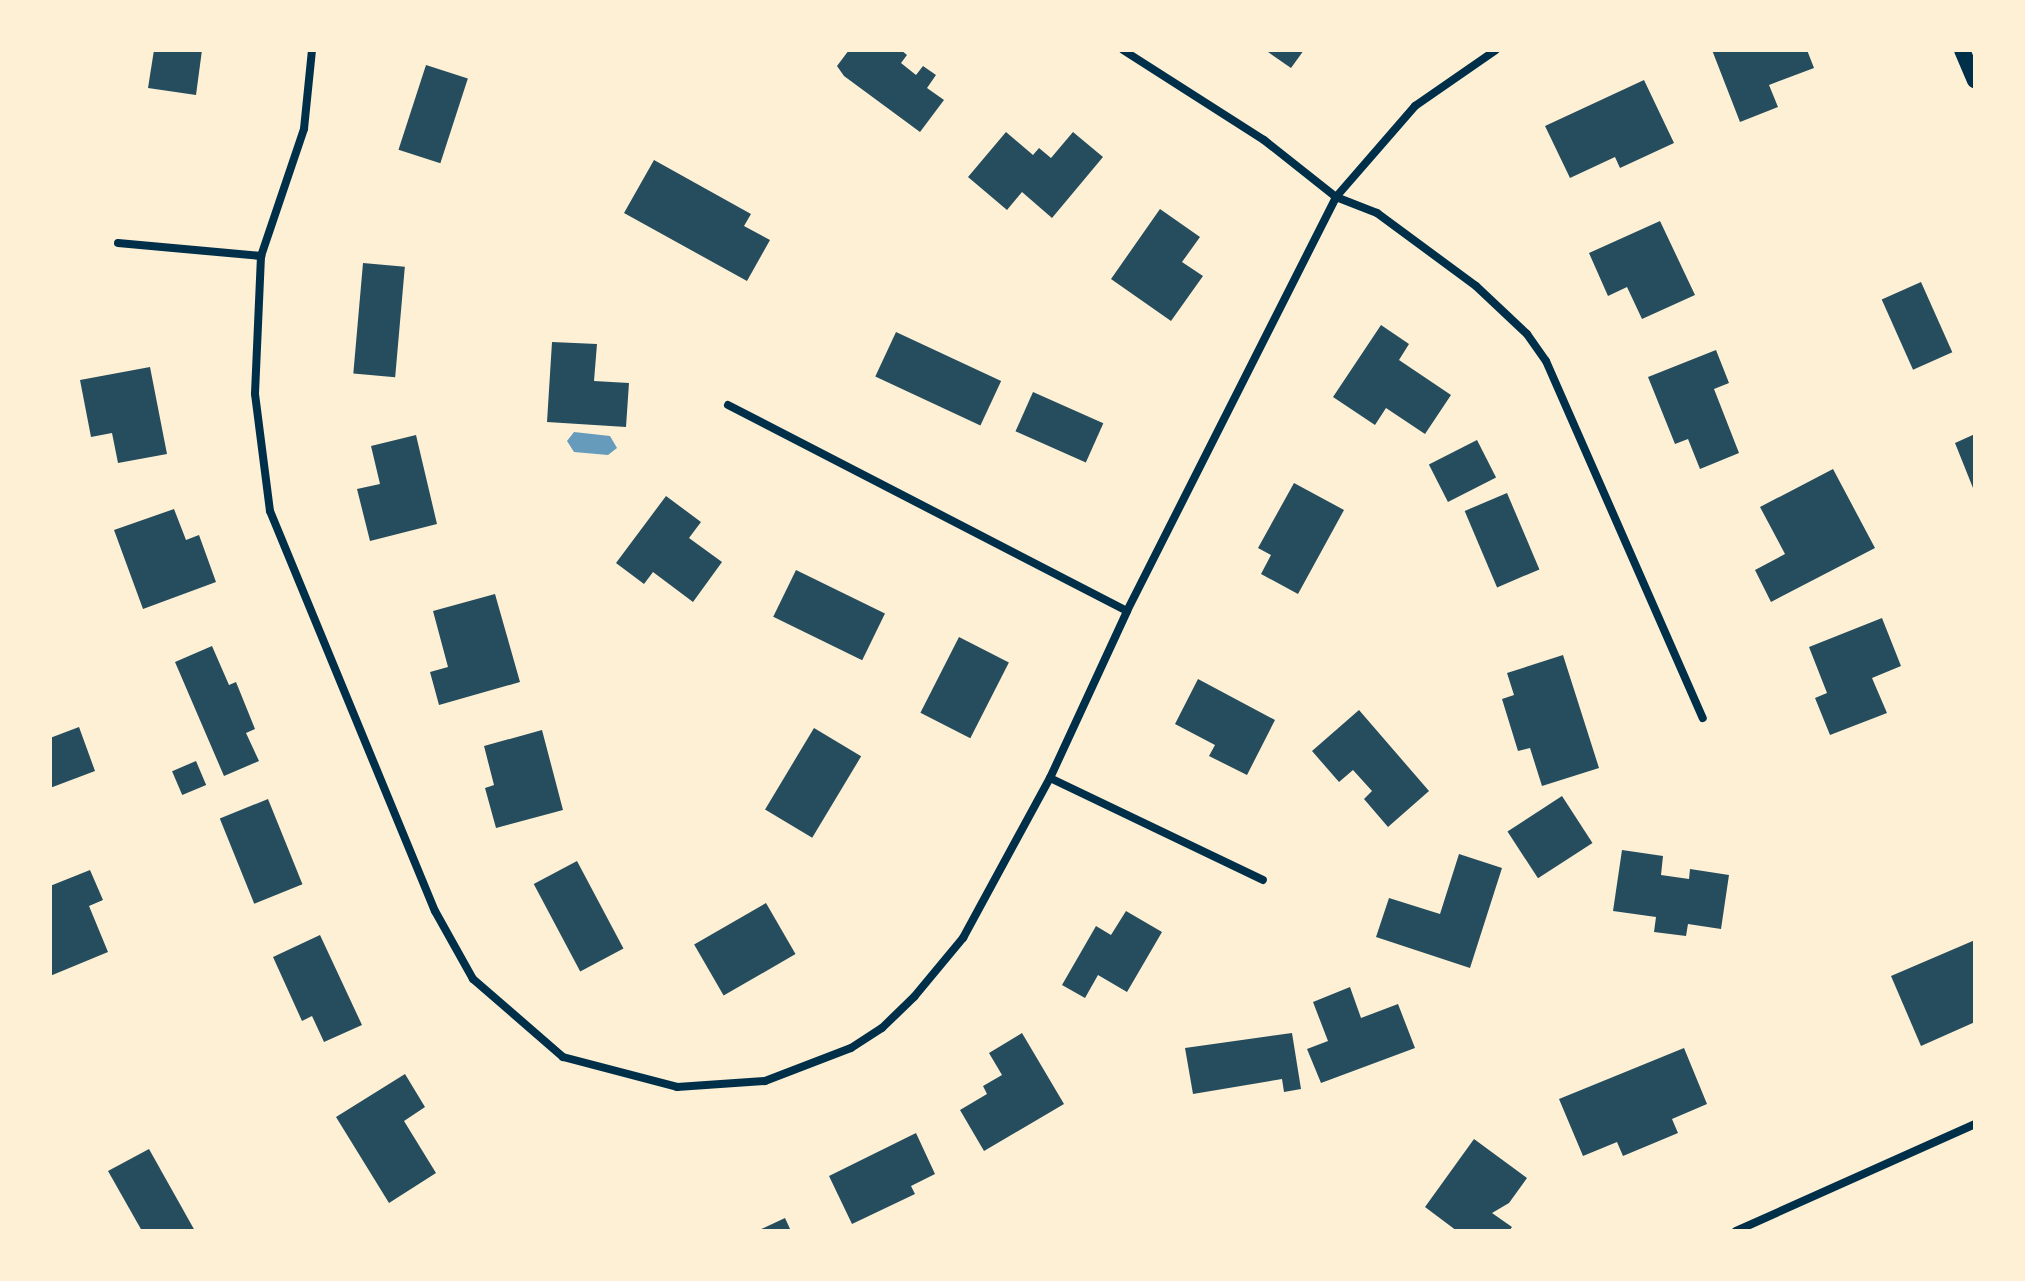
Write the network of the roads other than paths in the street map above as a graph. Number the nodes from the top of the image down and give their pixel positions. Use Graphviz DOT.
graph roads {
  1 [pos="312,50"];
  2 [pos="1123,50"];
  3 [pos="1496,50"];
  4 [pos="1967,51"];
  5 [pos="1975,80"];
  6 [pos="1336,197"];
  7 [pos="118,243"];
  8 [pos="261,256"];
  9 [pos="728,405"];
  10 [pos="1127,611"];
  11 [pos="1703,718"];
  12 [pos="1050,778"];
  13 [pos="1263,880"];
  14 [pos="1975,1124"];
  15 [pos="1736,1231"];
  1 -- 8 [label="street"];
  2 -- 6 [label="street"];
  3 -- 6 [label="street"];
  4 -- 5 [label="main road"];
  6 -- 10 [label="street"];
  6 -- 11 [label="street"];
  7 -- 8 [label="street"];
  8 -- 12 [label="street"];
  9 -- 10 [label="street"];
  10 -- 12 [label="street"];
  12 -- 13 [label="street"];
  14 -- 15 [label="street"];
}
